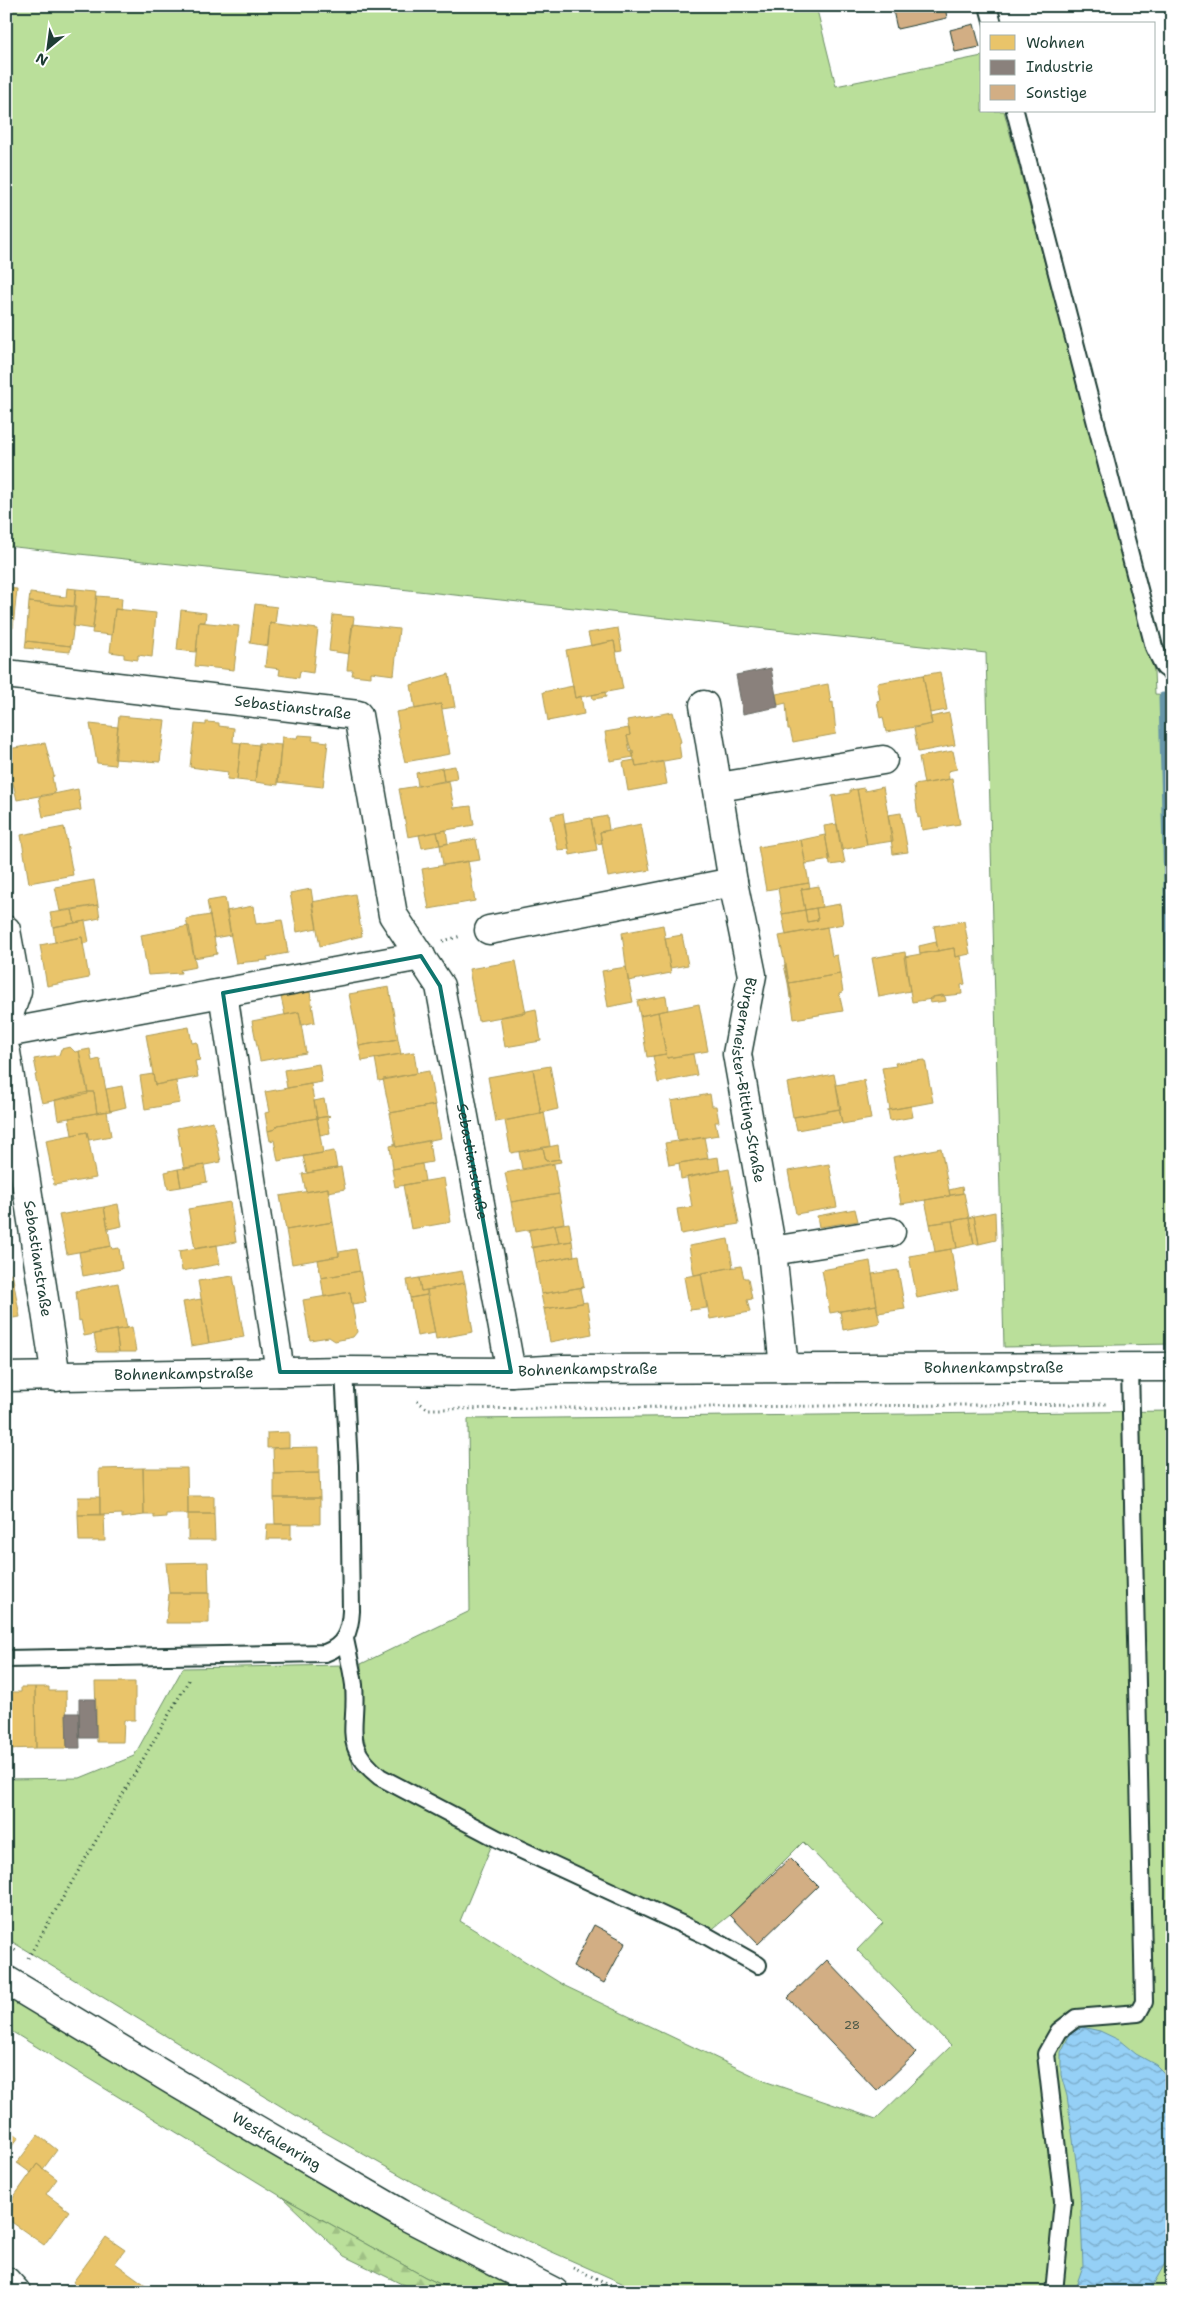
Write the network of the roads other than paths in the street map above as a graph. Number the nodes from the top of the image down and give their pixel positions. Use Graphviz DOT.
graph roads {
  1 [pos="988,6"];
  2 [pos="992,22"];
  3 [pos="1015,112"];
  4 [pos="1172,673"];
  5 [pos="6,674"];
  6 [pos="704,705"];
  7 [pos="883,760"];
  8 [pos="719,787"];
  9 [pos="733,882"];
  10 [pos="6,930"];
  11 [pos="489,930"];
  12 [pos="421,956"];
  13 [pos="223,992"];
  14 [pos="6,1024"];
  15 [pos="6,1033"];
  16 [pos="6,1052"];
  17 [pos="891,1232"];
  18 [pos="772,1251"];
  19 [pos="1172,1366"];
  20 [pos="1130,1367"];
  21 [pos="784,1368"];
  22 [pos="344,1371"];
  23 [pos="280,1372"];
  24 [pos="511,1372"];
  25 [pos="56,1377"];
  26 [pos="6,1378"];
  27 [pos="345,1639"];
  28 [pos="6,1659"];
  29 [pos="758,1965"];
  30 [pos="6,1980"];
  31 [pos="6,2281"];
  32 [pos="16,2292"];
  33 [pos="554,2292"];
  34 [pos="1054,2292"];
  1 -- 2 [label="lane"];
  3 -- 4 [label="lane"];
  5 -- 12 [label="street, Sebastianstraße"];
  6 -- 8 [label="street, Bürgermeister-Bitting-Straße"];
  7 -- 8 [label="street"];
  8 -- 9 [label="street, Bürgermeister-Bitting-Straße"];
  9 -- 11 [label="street"];
  9 -- 18 [label="street, Bürgermeister-Bitting-Straße"];
  10 -- 14 [label="street"];
  12 -- 13 [label="street"];
  12 -- 24 [label="street, Sebastianstraße"];
  13 -- 15 [label="street"];
  13 -- 23 [label="street"];
  16 -- 25 [label="street, Sebastianstraße"];
  17 -- 18 [label="street"];
  18 -- 21 [label="street, Bürgermeister-Bitting-Straße"];
  19 -- 20 [label="street, Bohnenkampstraße"];
  20 -- 21 [label="street, Bohnenkampstraße"];
  20 -- 34 [label="lane"];
  21 -- 24 [label="street, Bohnenkampstraße"];
  22 -- 23 [label="street, Bohnenkampstraße"];
  22 -- 24 [label="street, Bohnenkampstraße"];
  22 -- 27 [label="lane"];
  23 -- 25 [label="street, Bohnenkampstraße"];
  25 -- 26 [label="street, Bohnenkampstraße"];
  27 -- 28 [label="lane"];
  27 -- 29 [label="lane"];
  30 -- 33 [label="street, Westfalenring"];
  31 -- 32 [label="street"];
}
